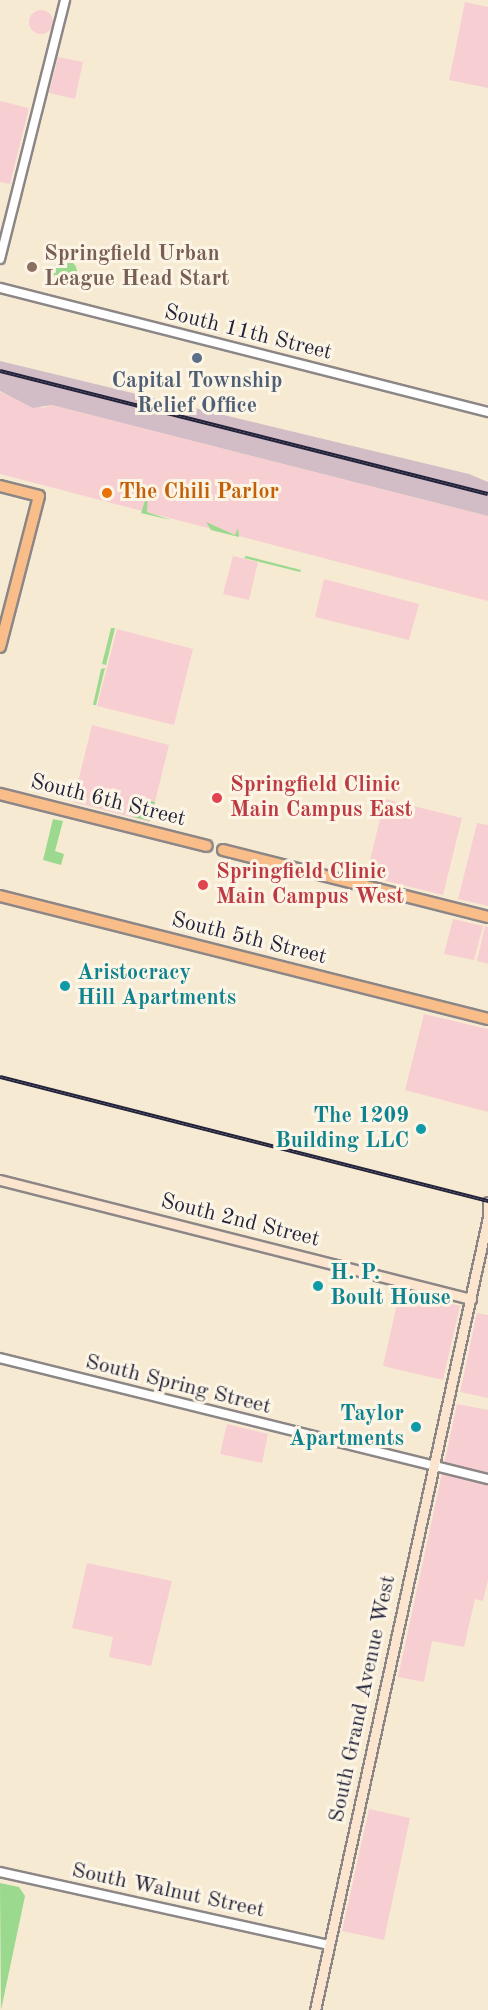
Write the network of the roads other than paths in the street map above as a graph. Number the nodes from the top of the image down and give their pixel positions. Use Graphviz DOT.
graph roads {
  1 [pos="65,0"];
  2 [pos="0,259"];
  3 [pos="0,288"];
  4 [pos="488,412"];
  5 [pos="0,478"];
  6 [pos="0,486"];
  7 [pos="20,491"];
  8 [pos="0,647"];
  9 [pos="0,794"];
  10 [pos="207,846"];
  11 [pos="223,850"];
  12 [pos="0,896"];
  13 [pos="488,917"];
  14 [pos="488,1019"];
  15 [pos="0,1180"];
  16 [pos="488,1202"];
  17 [pos="488,1216"];
  18 [pos="471,1299"];
  19 [pos="0,1358"];
  20 [pos="434,1467"];
  21 [pos="488,1479"];
  22 [pos="0,1872"];
  23 [pos="329,1945"];
  24 [pos="315,2010"];
  1 -- 2 [label="street"];
  3 -- 4 [label="street, South 11th Street"];
  5 -- 7 [label="main road"];
  6 -- 7 [label="main road"];
  7 -- 8 [label="main road"];
  9 -- 10 [label="main road, South 6th Street"];
  11 -- 13 [label="main road"];
  12 -- 14 [label="main road, South 5th Street"];
  15 -- 18 [label="main road, South 2nd Street"];
  16 -- 17 [label="main road, South Grand Avenue West"];
  17 -- 18 [label="main road, South Grand Avenue West"];
  18 -- 20 [label="main road, South Grand Avenue West"];
  19 -- 20 [label="street, South Spring Street"];
  20 -- 21 [label="street, South Spring Street"];
  20 -- 23 [label="main road, South Grand Avenue West"];
  22 -- 23 [label="street, South Walnut Street"];
  23 -- 24 [label="main road, South Grand Avenue West"];
}
